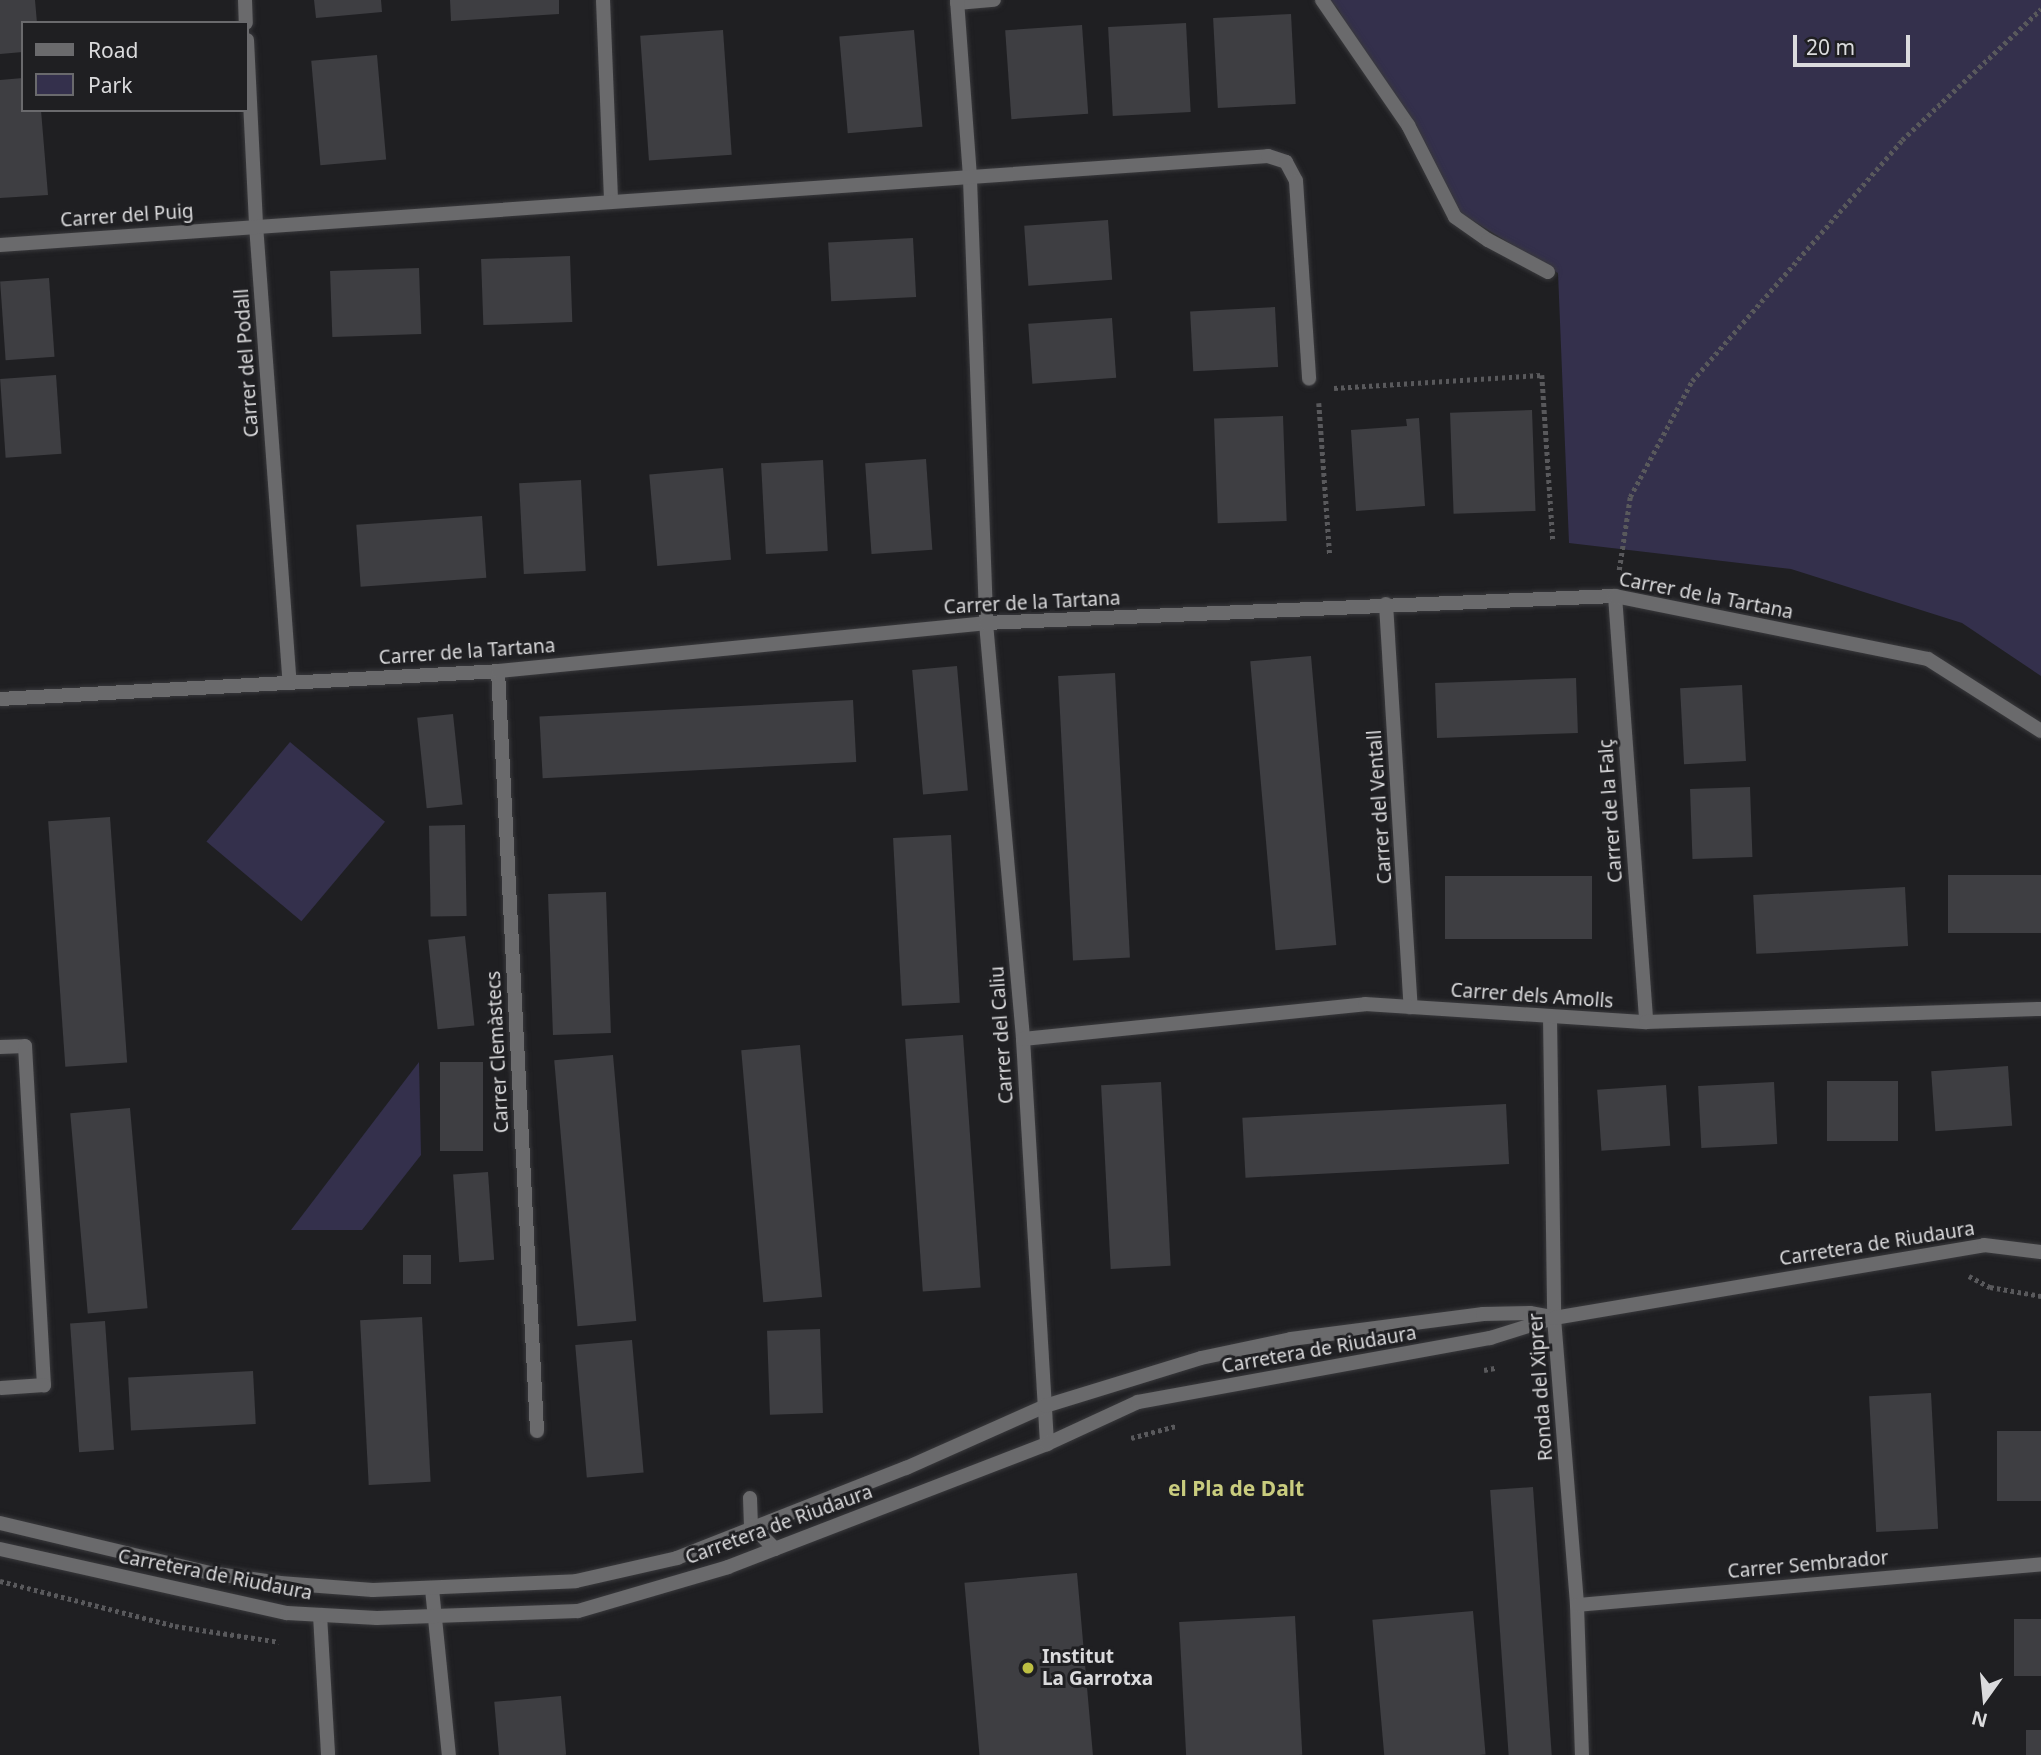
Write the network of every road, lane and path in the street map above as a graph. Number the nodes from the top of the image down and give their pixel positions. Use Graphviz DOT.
graph roads {
  1 [pos="245,0"];
  2 [pos="603,0"];
  3 [pos="994,0"];
  4 [pos="1322,0"];
  5 [pos="957,2"];
  6 [pos="2041,9"];
  7 [pos="246,21"];
  8 [pos="248,61"];
  9 [pos="970,179"];
  10 [pos="611,200"];
  11 [pos="256,225"];
  12 [pos="0,245"];
  13 [pos="1548,272"];
  14 [pos="1314,384"];
  15 [pos="1331,388"];
  16 [pos="1553,540"];
  17 [pos="1330,555"];
  18 [pos="1615,596"];
  19 [pos="1386,604"];
  20 [pos="986,623"];
  21 [pos="498,671"];
  22 [pos="290,683"];
  23 [pos="0,699"];
  24 [pos="2041,731"];
  25 [pos="1411,1007"];
  26 [pos="2041,1009"];
  27 [pos="1550,1016"];
  28 [pos="1646,1022"];
  29 [pos="1023,1039"];
  30 [pos="0,1046"];
  31 [pos="2041,1252"];
  32 [pos="1966,1273"];
  33 [pos="2041,1296"];
  34 [pos="1554,1318"];
  35 [pos="1,1388"];
  36 [pos="1045,1406"];
  37 [pos="537,1431"];
  38 [pos="1047,1444"];
  39 [pos="750,1498"];
  40 [pos="0,1523"];
  41 [pos="751,1525"];
  42 [pos="0,1549"];
  43 [pos="775,1549"];
  44 [pos="2041,1564"];
  45 [pos="432,1589"];
  46 [pos="1577,1605"];
  47 [pos="320,1615"];
  48 [pos="434,1616"];
  49 [pos="328,1755"];
  50 [pos="449,1755"];
  51 [pos="1582,1755"];
  1 -- 7 [label="street"];
  2 -- 10 [label="street"];
  3 -- 5 [label="street"];
  4 -- 13 [label="street"];
  5 -- 9 [label="street, Carrer del Caliu"];
  6 -- 18 [label="path"];
  8 -- 11 [label="street, Carrer del Podall"];
  9 -- 10 [label="street, Carrer del Puig"];
  9 -- 14 [label="street, Carrer del Puig"];
  9 -- 20 [label="street, Carrer del Caliu"];
  10 -- 11 [label="street, Carrer del Puig"];
  11 -- 12 [label="street, Carrer del Puig"];
  11 -- 22 [label="street, Carrer del Podall"];
  14 -- 17 [label="path"];
  15 -- 16 [label="path"];
  18 -- 19 [label="street, Carrer de la Tartana"];
  18 -- 24 [label="street, Carrer de la Tartana"];
  18 -- 28 [label="street, Carrer de la Falç"];
  19 -- 20 [label="street, Carrer de la Tartana"];
  19 -- 25 [label="street, Carrer del Ventall"];
  20 -- 21 [label="street, Carrer de la Tartana"];
  20 -- 29 [label="street, Carrer del Caliu"];
  21 -- 22 [label="street, Carrer de la Tartana"];
  21 -- 37 [label="street, Carrer Clemàstecs"];
  22 -- 23 [label="street, Carrer de la Tartana"];
  25 -- 27 [label="street, Carrer dels Amolls"];
  25 -- 29 [label="street, Carrer dels Amolls"];
  26 -- 28 [label="street, Carrer dels Amolls"];
  27 -- 28 [label="street, Carrer dels Amolls"];
  27 -- 34 [label="street, Ronda del Xiprer"];
  29 -- 36 [label="street, Carrer del Caliu"];
  30 -- 35 [label="street"];
  31 -- 34 [label="street, Carretera de Riudaura"];
  32 -- 33 [label="path"];
  34 -- 36 [label="street, Carretera de Riudaura"];
  34 -- 38 [label="street, Carretera de Riudaura"];
  34 -- 46 [label="street, Ronda del Xiprer"];
  36 -- 38 [label="street, Carrer del Caliu"];
  36 -- 41 [label="street, Carretera de Riudaura"];
  38 -- 43 [label="street, Carretera de Riudaura"];
  39 -- 41 [label="street"];
  40 -- 45 [label="street, Carretera de Riudaura"];
  41 -- 43 [label="street"];
  41 -- 45 [label="street, Carretera de Riudaura"];
  42 -- 47 [label="street, Carretera de Riudaura"];
  43 -- 48 [label="street, Carretera de Riudaura"];
  44 -- 46 [label="street, Carrer Sembrador"];
  45 -- 48 [label="street"];
  46 -- 51 [label="street, Ronda del Xiprer"];
  47 -- 48 [label="street, Carretera de Riudaura"];
  47 -- 49 [label="street"];
  48 -- 50 [label="street"];
}
